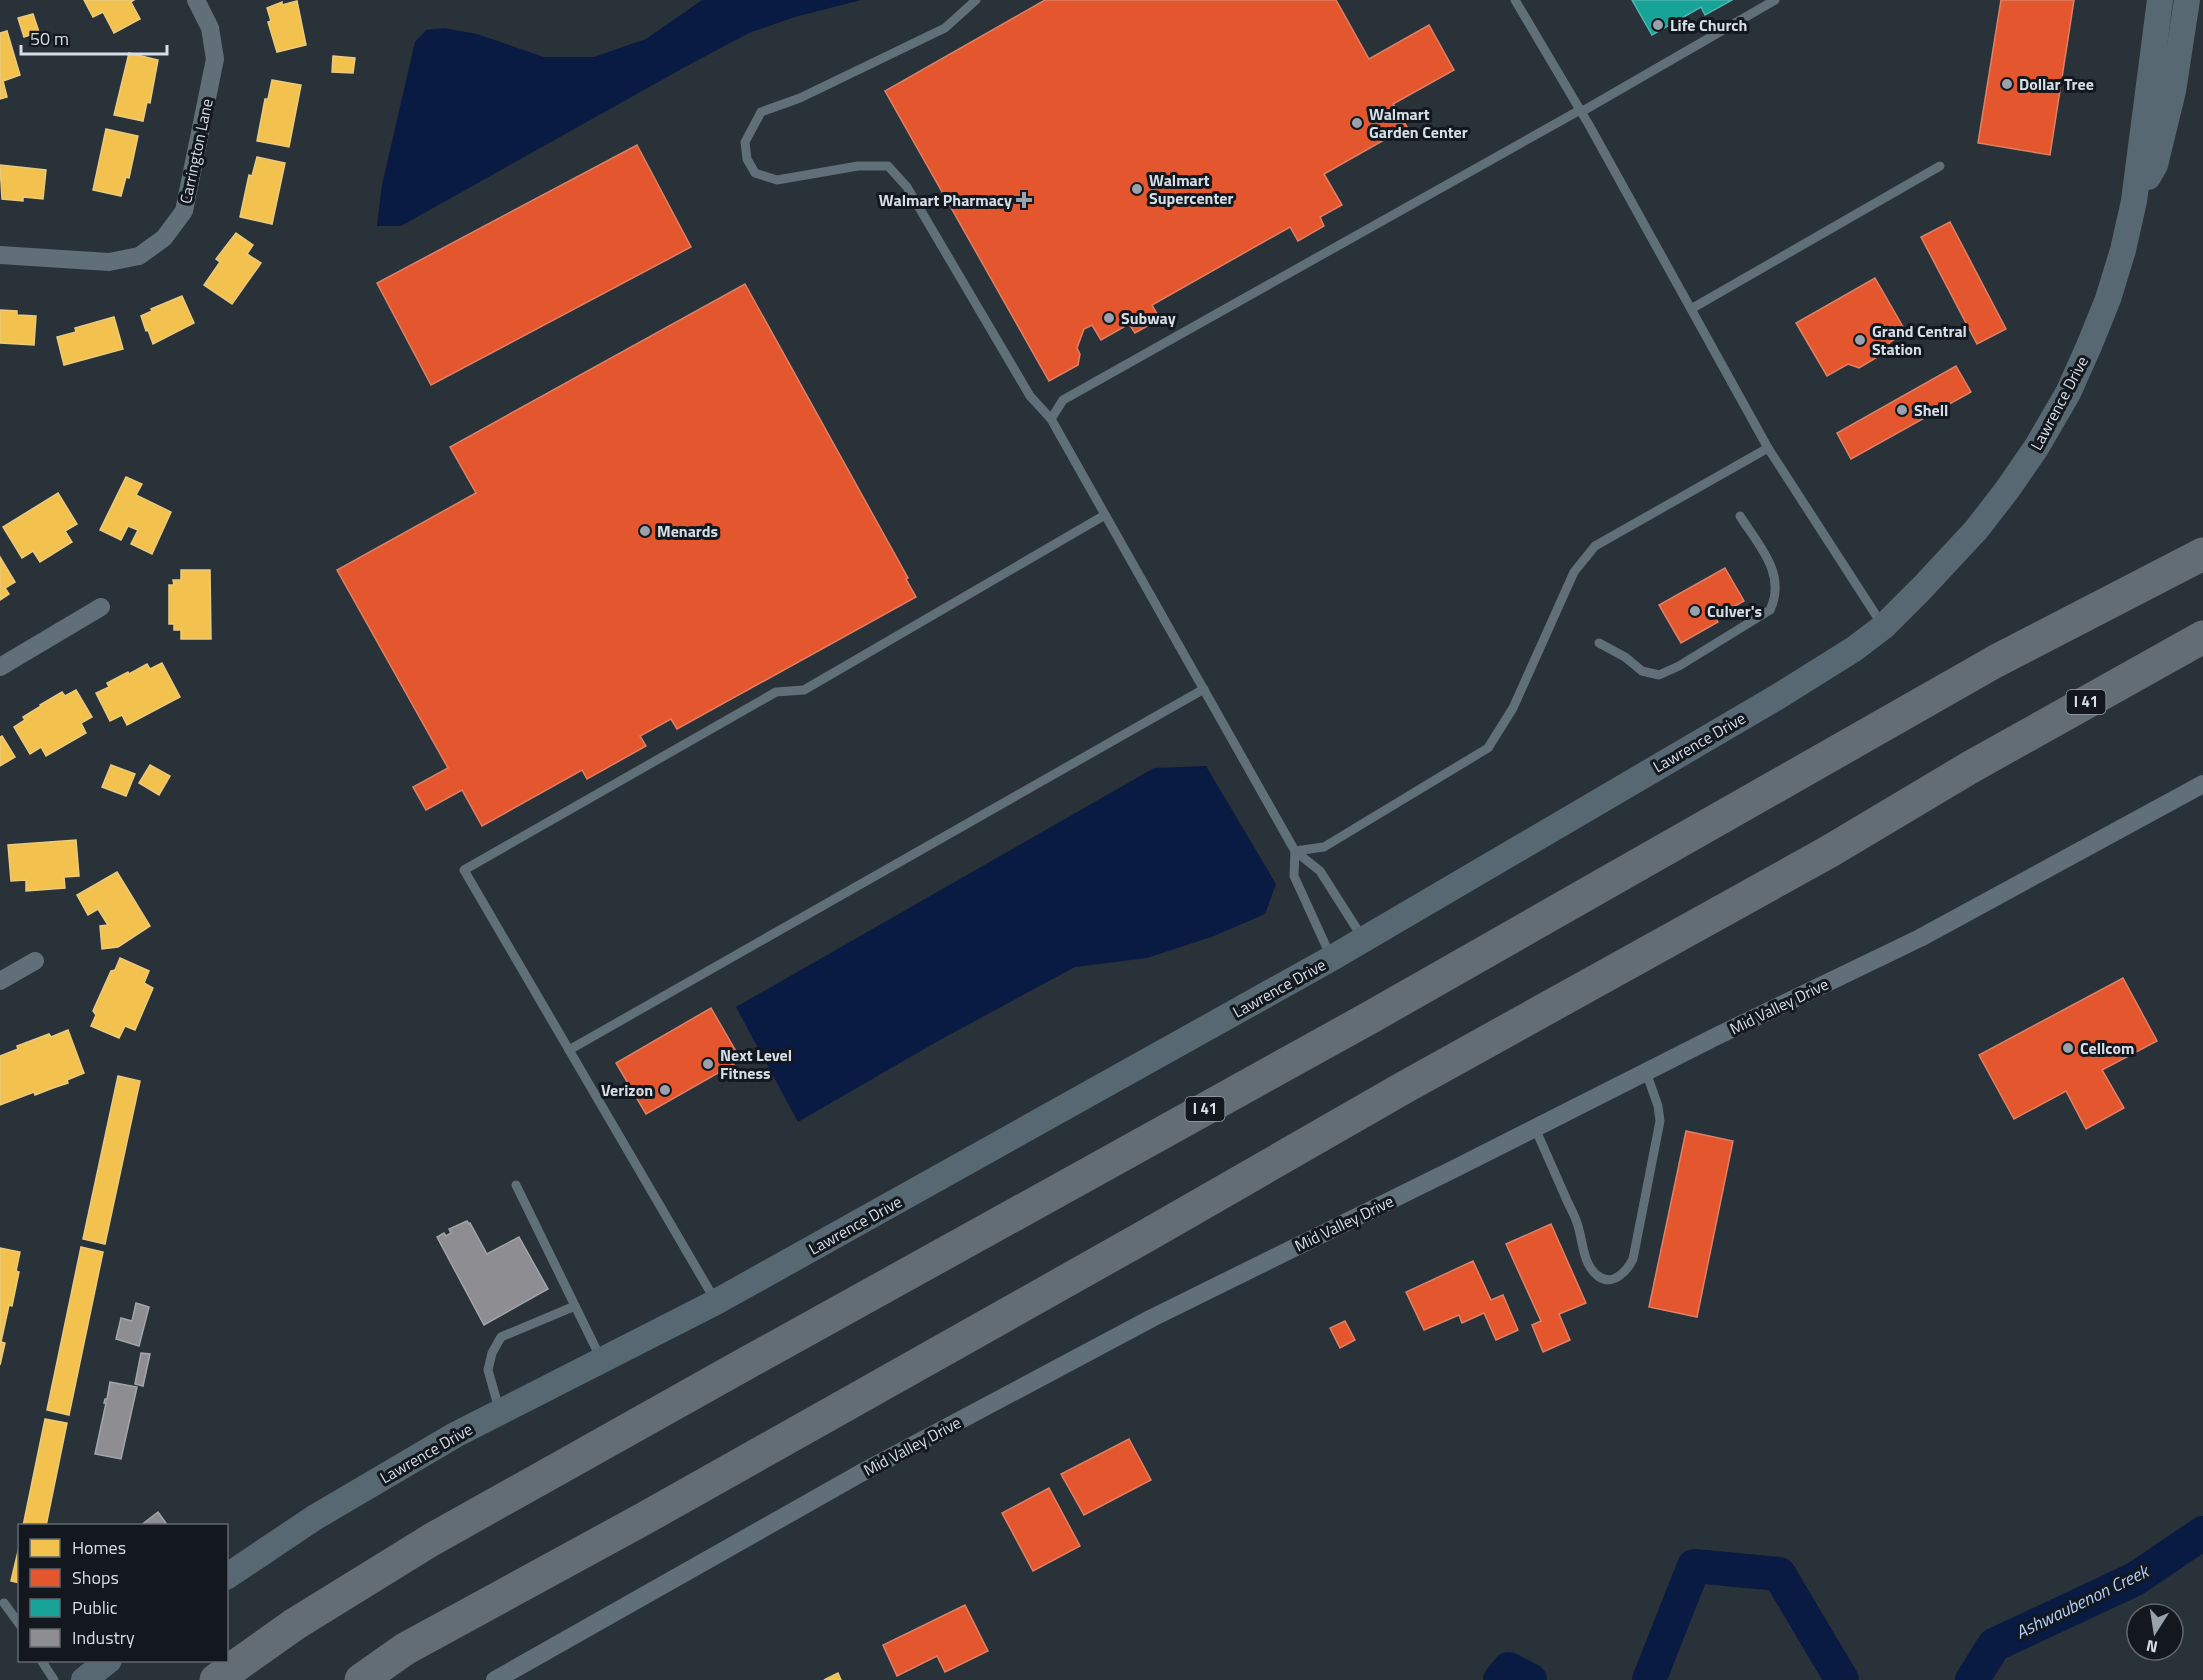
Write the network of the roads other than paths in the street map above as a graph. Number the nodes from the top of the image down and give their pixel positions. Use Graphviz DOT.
graph roads {
  1 [pos="196,0"];
  2 [pos="976,0"];
  3 [pos="1515,0"];
  4 [pos="1775,0"];
  5 [pos="2160,0"];
  6 [pos="2187,0"];
  7 [pos="1581,111"];
  8 [pos="1940,166"];
  9 [pos="2134,201"];
  10 [pos="0,255"];
  11 [pos="1691,309"];
  12 [pos="1051,419"];
  13 [pos="1768,448"];
  14 [pos="1105,514"];
  15 [pos="1740,516"];
  16 [pos="2203,535"];
  17 [pos="2203,554"];
  18 [pos="101,607"];
  19 [pos="1883,627"];
  20 [pos="2203,637"];
  21 [pos="1599,643"];
  22 [pos="2203,660"];
  23 [pos="1996,661"];
  24 [pos="0,667"];
  25 [pos="1204,689"];
  26 [pos="1969,768"];
  27 [pos="2203,784"];
  28 [pos="1295,851"];
  29 [pos="1363,939"];
  30 [pos="1332,958"];
  31 [pos="35,961"];
  32 [pos="0,981"];
  33 [pos="569,1050"];
  34 [pos="1646,1072"];
  35 [pos="1535,1128"];
  36 [pos="516,1185"];
  37 [pos="716,1302"];
  38 [pos="575,1306"];
  39 [pos="602,1361"];
  40 [pos="500,1412"];
  41 [pos="228,1576"];
  42 [pos="4,1603"];
  43 [pos="18,1622"];
  44 [pos="42,1662"];
  45 [pos="106,1662"];
  46 [pos="497,1679"];
  47 [pos="54,1680"];
  48 [pos="84,1680"];
  49 [pos="216,1680"];
  50 [pos="361,1680"];
  1 -- 10 [label="street, Carrington Lane"];
  2 -- 12 [label="lane"];
  3 -- 7 [label="lane"];
  4 -- 7 [label="lane"];
  5 -- 9 [label="main road, Lawrence Drive"];
  6 -- 9 [label="main road, Lawrence Drive"];
  7 -- 11 [label="lane"];
  7 -- 12 [label="lane"];
  8 -- 11 [label="lane"];
  9 -- 19 [label="main road, Lawrence Drive"];
  11 -- 13 [label="lane"];
  12 -- 14 [label="lane"];
  13 -- 19 [label="lane"];
  13 -- 28 [label="lane"];
  14 -- 25 [label="lane"];
  14 -- 33 [label="lane"];
  15 -- 21 [label="lane"];
  16 -- 23 [label="highway"];
  17 -- 23 [label="highway, I 41"];
  18 -- 24 [label="street"];
  19 -- 29 [label="main road, Lawrence Drive"];
  20 -- 26 [label="highway, I 41"];
  22 -- 26 [label="highway"];
  23 -- 49 [label="highway, I 41"];
  25 -- 28 [label="lane"];
  25 -- 33 [label="lane"];
  26 -- 50 [label="highway, I 41"];
  27 -- 34 [label="street, Mid Valley Drive"];
  28 -- 29 [label="lane"];
  28 -- 30 [label="lane"];
  29 -- 30 [label="main road, Lawrence Drive"];
  30 -- 37 [label="main road, Lawrence Drive"];
  31 -- 32 [label="street"];
  33 -- 37 [label="lane"];
  34 -- 35 [label="street, Mid Valley Drive"];
  34 -- 35 [label="lane"];
  35 -- 46 [label="street, Mid Valley Drive"];
  36 -- 38 [label="lane"];
  37 -- 39 [label="main road, Lawrence Drive"];
  38 -- 39 [label="lane"];
  38 -- 40 [label="lane"];
  39 -- 40 [label="main road, Lawrence Drive"];
  40 -- 41 [label="main road, Lawrence Drive"];
  42 -- 43 [label="lane"];
  44 -- 47 [label="lane"];
  45 -- 48 [label="main road"];
}
